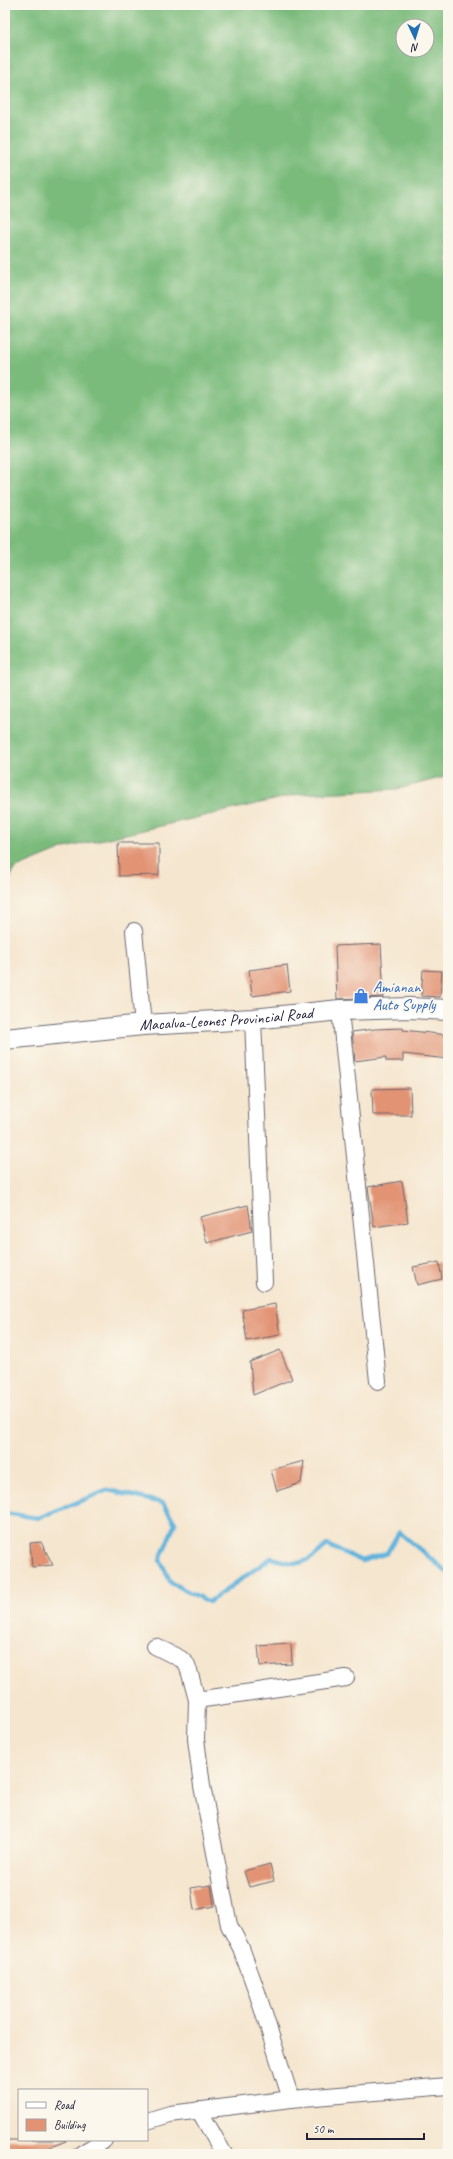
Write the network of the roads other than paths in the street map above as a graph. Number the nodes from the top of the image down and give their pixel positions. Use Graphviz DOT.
graph roads {
  1 [pos="134,931"];
  2 [pos="340,1010"];
  3 [pos="448,1010"];
  4 [pos="253,1019"];
  5 [pos="143,1025"];
  6 [pos="5,1039"];
  7 [pos="264,1282"];
  8 [pos="378,1381"];
  9 [pos="155,1646"];
  10 [pos="346,1678"];
  11 [pos="196,1700"];
  12 [pos="448,2086"];
  13 [pos="291,2098"];
  14 [pos="199,2110"];
  15 [pos="148,2121"];
  16 [pos="103,2146"];
  17 [pos="81,2154"];
  18 [pos="224,2154"];
  1 -- 5 [label="street"];
  2 -- 3 [label="street, Macalva-Leones Provincial Road"];
  2 -- 4 [label="street, Macalva-Leones Provincial Road"];
  2 -- 8 [label="street"];
  4 -- 5 [label="street, Macalva-Leones Provincial Road"];
  4 -- 7 [label="street"];
  5 -- 6 [label="street, Macalva-Leones Provincial Road"];
  9 -- 11 [label="street"];
  10 -- 11 [label="street"];
  11 -- 13 [label="street"];
  12 -- 13 [label="street"];
  13 -- 14 [label="street"];
  14 -- 15 [label="street"];
  14 -- 18 [label="street"];
  16 -- 17 [label="street"];
}
